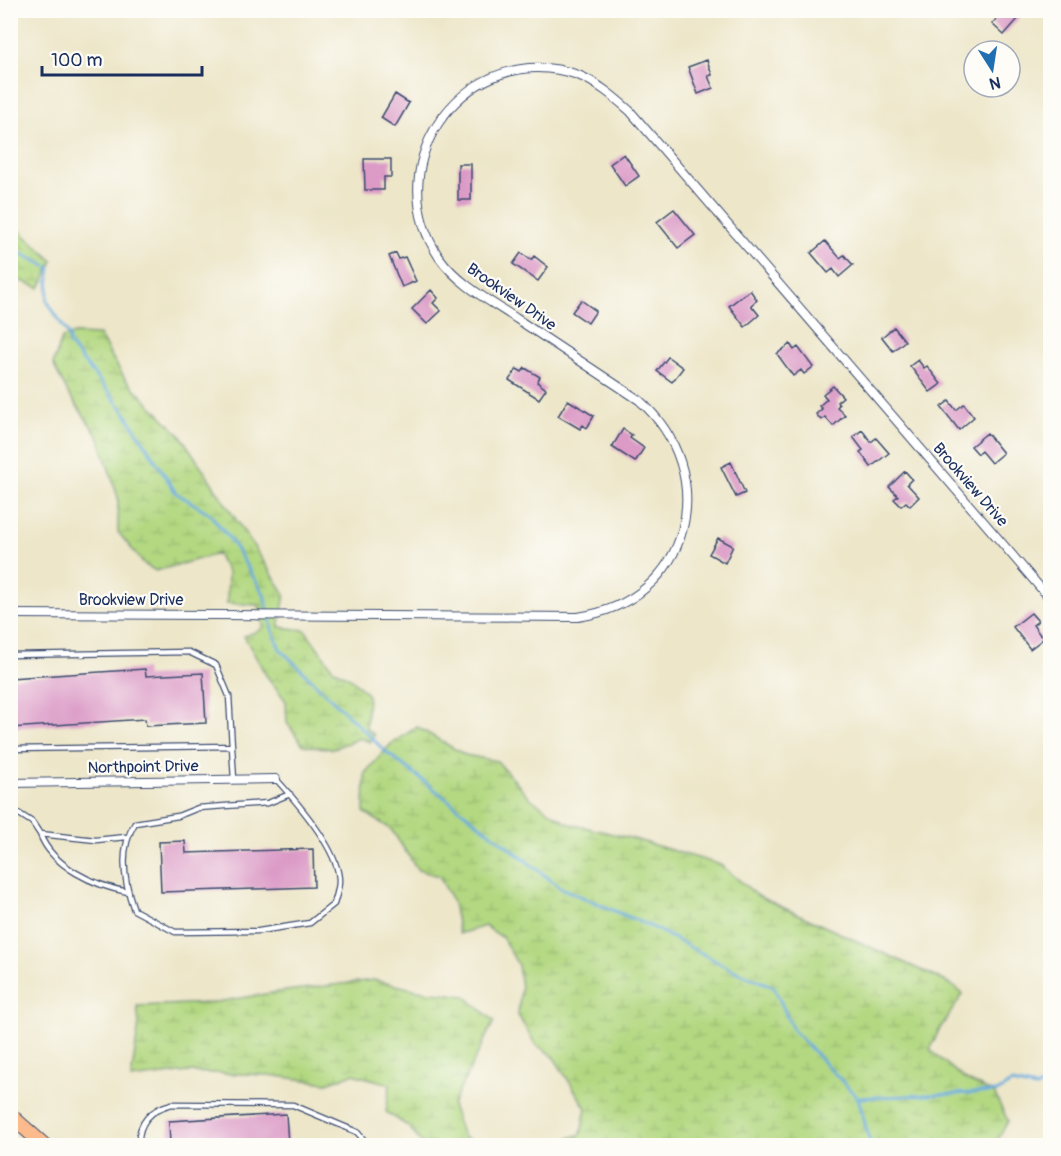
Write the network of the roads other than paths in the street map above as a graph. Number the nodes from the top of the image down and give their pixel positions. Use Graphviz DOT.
graph roads {
  1 [pos="1050,599"];
  2 [pos="10,614"];
  3 [pos="10,655"];
  4 [pos="232,746"];
  5 [pos="10,749"];
  6 [pos="276,779"];
  7 [pos="234,780"];
  8 [pos="10,783"];
  9 [pos="290,794"];
  10 [pos="10,808"];
  11 [pos="40,834"];
  12 [pos="126,837"];
  13 [pos="128,892"];
  14 [pos="10,1115"];
  15 [pos="43,1145"];
  16 [pos="140,1146"];
  17 [pos="369,1146"];
  1 -- 2 [label="street, Brookview Drive"];
  3 -- 4 [label="lane"];
  4 -- 5 [label="lane"];
  4 -- 7 [label="lane"];
  6 -- 7 [label="street, Northpoint Drive"];
  6 -- 9 [label="lane"];
  7 -- 8 [label="street, Northpoint Drive"];
  9 -- 12 [label="lane"];
  9 -- 13 [label="lane"];
  10 -- 11 [label="lane"];
  11 -- 12 [label="lane"];
  11 -- 13 [label="lane"];
  12 -- 13 [label="lane"];
  14 -- 15 [label="main road"];
  16 -- 17 [label="lane"];
}
